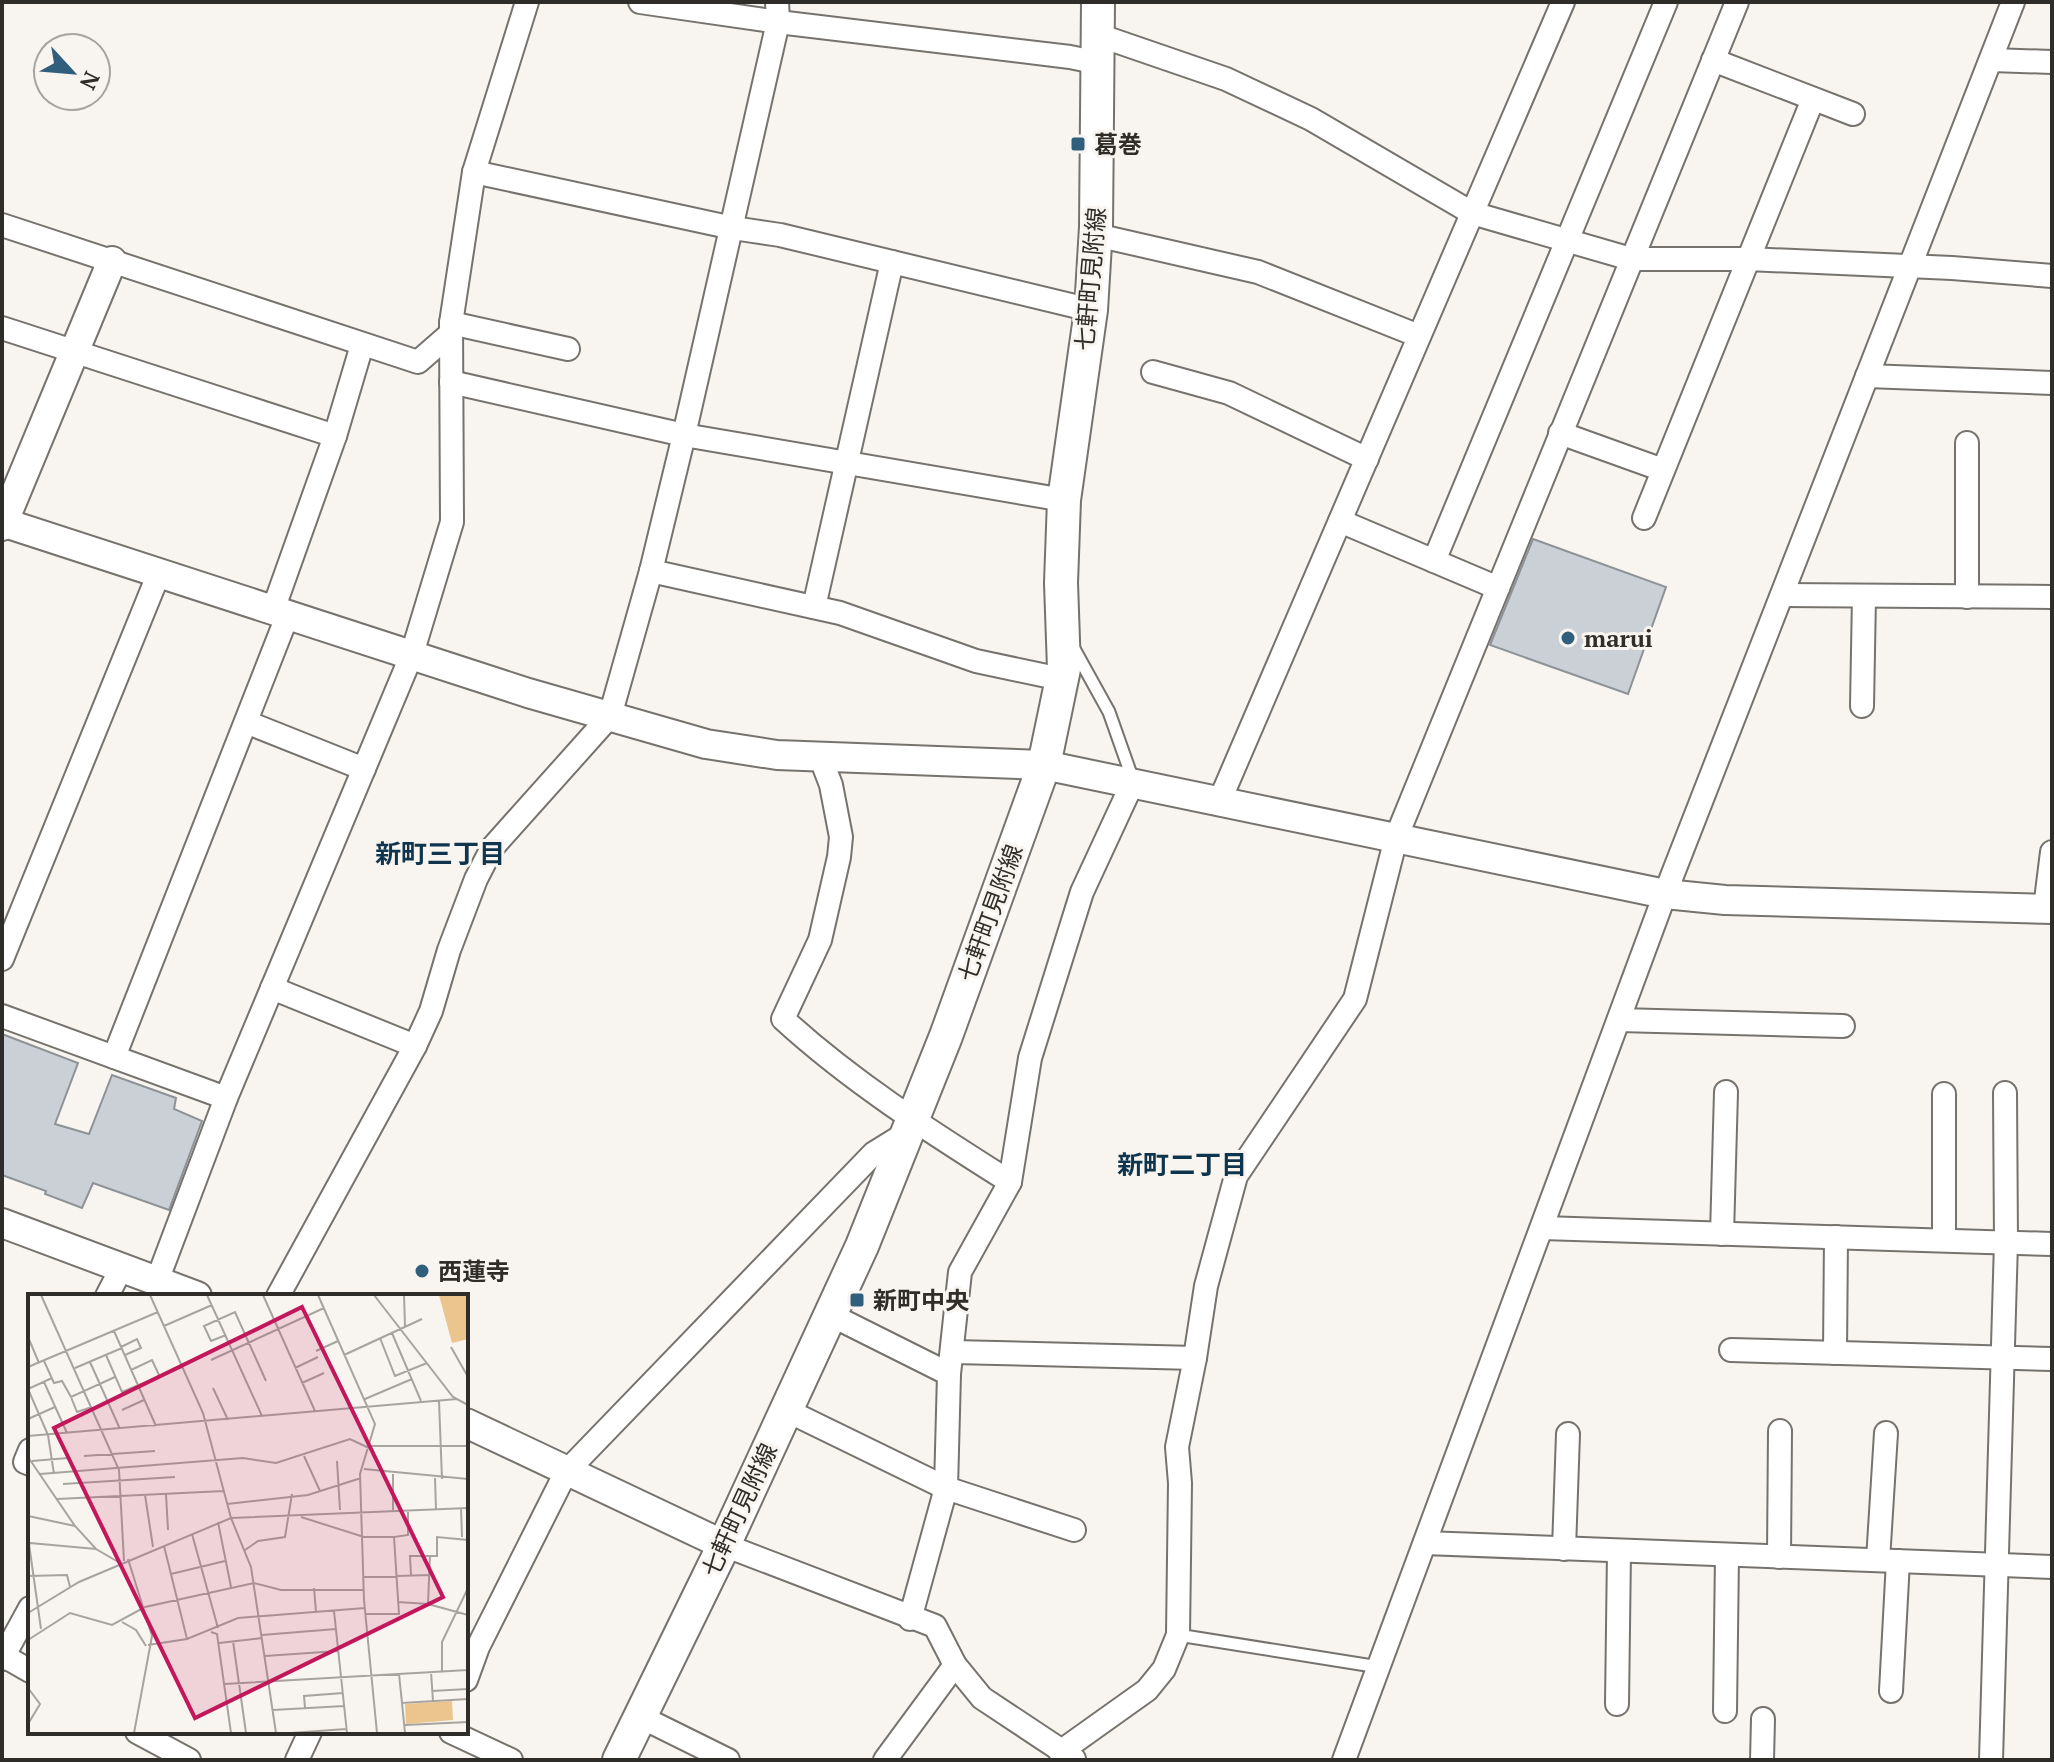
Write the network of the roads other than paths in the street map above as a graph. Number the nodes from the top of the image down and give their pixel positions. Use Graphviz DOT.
graph roads {
  1 [pos="527,2"];
  2 [pos="640,2"];
  3 [pos="1563,2"];
  4 [pos="1666,2"];
  5 [pos="1737,2"];
  6 [pos="2013,2"];
  7 [pos="778,12"];
  8 [pos="1099,21"];
  9 [pos="1713,60"];
  10 [pos="1991,60"];
  11 [pos="2052,62"];
  12 [pos="1813,99"];
  13 [pos="1853,114"];
  14 [pos="474,172"];
  15 [pos="1472,213"];
  16 [pos="2,225"];
  17 [pos="733,228"];
  18 [pos="1096,235"];
  19 [pos="1567,242"];
  20 [pos="1631,259"];
  21 [pos="1747,259"];
  22 [pos="112,261"];
  23 [pos="892,262"];
  24 [pos="1910,266"];
  25 [pos="2052,276"];
  26 [pos="1091,310"];
  27 [pos="2,328"];
  28 [pos="451,329"];
  29 [pos="1419,336"];
  30 [pos="362,345"];
  31 [pos="568,349"];
  32 [pos="75,351"];
  33 [pos="1153,372"];
  34 [pos="1867,376"];
  35 [pos="451,382"];
  36 [pos="2052,383"];
  37 [pos="1560,433"];
  38 [pos="684,435"];
  39 [pos="335,436"];
  40 [pos="1967,443"];
  41 [pos="1367,459"];
  42 [pos="846,463"];
  43 [pos="1663,470"];
  44 [pos="1064,500"];
  45 [pos="1644,518"];
  46 [pos="1340,521"];
  47 [pos="2,524"];
  48 [pos="1434,561"];
  49 [pos="651,571"];
  50 [pos="159,573"];
  51 [pos="1498,588"];
  52 [pos="1782,595"];
  53 [pos="1864,596"];
  54 [pos="1967,597"];
  55 [pos="2052,597"];
  56 [pos="814,607"];
  57 [pos="281,612"];
  58 [pos="1063,629"];
  59 [pos="412,654"];
  60 [pos="1061,679"];
  61 [pos="1862,706"];
  62 [pos="610,716"];
  63 [pos="246,722"];
  64 [pos="820,756"];
  65 [pos="1044,765"];
  66 [pos="364,769"];
  67 [pos="1133,782"];
  68 [pos="1220,800"];
  69 [pos="1396,838"];
  70 [pos="2052,852"];
  71 [pos="1665,894"];
  72 [pos="2049,908"];
  73 [pos="2,959"];
  74 [pos="272,988"];
  75 [pos="2,1016"];
  76 [pos="1619,1020"];
  77 [pos="1843,1026"];
  78 [pos="415,1046"];
  79 [pos="114,1057"];
  80 [pos="1726,1092"];
  81 [pos="2005,1093"];
  82 [pos="1944,1094"];
  83 [pos="226,1098"];
  84 [pos="910,1126"];
  85 [pos="1010,1182"];
  86 [pos="2,1223"];
  87 [pos="1542,1228"];
  88 [pos="1722,1234"];
  89 [pos="1836,1237"];
  90 [pos="1944,1240"];
  91 [pos="2006,1242"];
  92 [pos="2052,1244"];
  93 [pos="122,1267"];
  94 [pos="157,1281"];
  95 [pos="108,1294"];
  96 [pos="192,1294"];
  97 [pos="279,1294"];
  98 [pos="831,1315"];
  99 [pos="1731,1350"];
  100 [pos="1835,1353"];
  101 [pos="2003,1357"];
  102 [pos="1195,1358"];
  103 [pos="2052,1359"];
  104 [pos="951,1363"];
  105 [pos="786,1410"];
  106 [pos="468,1424"];
  107 [pos="1780,1431"];
  108 [pos="1886,1433"];
  109 [pos="1568,1434"];
  110 [pos="566,1472"];
  111 [pos="946,1488"];
  112 [pos="1074,1530"];
  113 [pos="1425,1543"];
  114 [pos="724,1545"];
  115 [pos="1564,1549"];
  116 [pos="1619,1551"];
  117 [pos="1727,1555"];
  118 [pos="1779,1557"];
  119 [pos="1888,1561"];
  120 [pos="1997,1565"];
  121 [pos="2052,1567"];
  122 [pos="28,1612"];
  123 [pos="910,1619"];
  124 [pos="1178,1635"];
  125 [pos="472,1644"];
  126 [pos="3,1658"];
  127 [pos="955,1665"];
  128 [pos="1379,1667"];
  129 [pos="468,1668"];
  130 [pos="28,1670"];
  131 [pos="1891,1691"];
  132 [pos="1617,1704"];
  133 [pos="1725,1711"];
  134 [pos="639,1716"];
  135 [pos="1763,1719"];
  136 [pos="145,1734"];
  137 [pos="309,1734"];
  138 [pos="455,1734"];
  139 [pos="168,1740"];
  140 [pos="1070,1758"];
  141 [pos="189,1760"];
  142 [pos="297,1760"];
  143 [pos="511,1760"];
  144 [pos="619,1760"];
  145 [pos="728,1760"];
  146 [pos="885,1760"];
  147 [pos="1344,1760"];
  148 [pos="1762,1760"];
  149 [pos="1991,1760"];
  1 -- 14 [label="street"];
  2 -- 7 [label="street"];
  3 -- 15 [label="street"];
  4 -- 19 [label="street"];
  5 -- 9 [label="street"];
  6 -- 10 [label="street"];
  7 -- 8 [label="street"];
  7 -- 17 [label="street"];
  8 -- 15 [label="street"];
  8 -- 18 [label="main road, 七軒町見附線"];
  9 -- 12 [label="street"];
  9 -- 20 [label="street"];
  10 -- 11 [label="street"];
  10 -- 24 [label="street"];
  12 -- 13 [label="street"];
  12 -- 21 [label="street"];
  14 -- 17 [label="street"];
  14 -- 28 [label="street"];
  15 -- 19 [label="street"];
  15 -- 29 [label="street"];
  16 -- 22 [label="street"];
  17 -- 23 [label="street"];
  17 -- 38 [label="street"];
  18 -- 26 [label="main road, 七軒町見附線"];
  18 -- 29 [label="street"];
  19 -- 20 [label="street"];
  19 -- 48 [label="street"];
  20 -- 21 [label="street"];
  20 -- 37 [label="street"];
  21 -- 24 [label="street"];
  21 -- 43 [label="street"];
  22 -- 30 [label="street"];
  22 -- 32 [label="street"];
  23 -- 26 [label="street"];
  23 -- 42 [label="street"];
  24 -- 25 [label="street"];
  24 -- 34 [label="street"];
  26 -- 44 [label="main road, 七軒町見附線"];
  27 -- 32 [label="street"];
  28 -- 30 [label="street"];
  28 -- 31 [label="street"];
  28 -- 35 [label="street"];
  29 -- 41 [label="street"];
  30 -- 39 [label="street"];
  32 -- 39 [label="street"];
  32 -- 47 [label="street"];
  33 -- 41 [label="street"];
  34 -- 36 [label="street"];
  34 -- 52 [label="street"];
  35 -- 38 [label="street"];
  35 -- 59 [label="street"];
  37 -- 43 [label="street"];
  37 -- 51 [label="street"];
  38 -- 42 [label="street"];
  38 -- 49 [label="street"];
  39 -- 57 [label="street"];
  40 -- 54 [label="street"];
  41 -- 46 [label="street"];
  42 -- 44 [label="street"];
  42 -- 56 [label="street"];
  43 -- 45 [label="street"];
  44 -- 58 [label="main road, 七軒町見附線"];
  46 -- 48 [label="street"];
  46 -- 68 [label="street"];
  47 -- 50 [label="street"];
  48 -- 51 [label="street"];
  49 -- 56 [label="street"];
  49 -- 62 [label="street"];
  50 -- 57 [label="street"];
  50 -- 73 [label="street"];
  51 -- 69 [label="street"];
  52 -- 53 [label="street"];
  52 -- 71 [label="street"];
  53 -- 54 [label="street"];
  53 -- 61 [label="street"];
  54 -- 55 [label="street"];
  56 -- 60 [label="street"];
  57 -- 59 [label="street"];
  57 -- 63 [label="street"];
  58 -- 60 [label="main road, 七軒町見附線"];
  58 -- 67 [label="lane"];
  59 -- 62 [label="street"];
  59 -- 66 [label="street"];
  60 -- 65 [label="main road, 七軒町見附線"];
  62 -- 64 [label="street"];
  62 -- 78 [label="street"];
  63 -- 66 [label="street"];
  63 -- 79 [label="street"];
  64 -- 65 [label="street"];
  64 -- 84 [label="street"];
  65 -- 67 [label="street"];
  65 -- 84 [label="main road, 七軒町見附線"];
  66 -- 74 [label="street"];
  67 -- 68 [label="street"];
  67 -- 85 [label="street"];
  68 -- 69 [label="street"];
  69 -- 71 [label="street"];
  69 -- 102 [label="street"];
  70 -- 72 [label="street"];
  71 -- 72 [label="street"];
  71 -- 76 [label="street"];
  74 -- 78 [label="street"];
  74 -- 83 [label="street"];
  75 -- 79 [label="street"];
  76 -- 77 [label="street"];
  76 -- 87 [label="street"];
  78 -- 97 [label="street"];
  79 -- 83 [label="street"];
  80 -- 88 [label="street"];
  81 -- 91 [label="street"];
  82 -- 90 [label="street"];
  83 -- 94 [label="street"];
  84 -- 85 [label="street"];
  84 -- 98 [label="main road, 七軒町見附線"];
  84 -- 110 [label="street"];
  85 -- 104 [label="street"];
  86 -- 93 [label="street"];
  87 -- 88 [label="street"];
  87 -- 113 [label="street"];
  88 -- 89 [label="street"];
  89 -- 90 [label="street"];
  89 -- 100 [label="street"];
  90 -- 91 [label="street"];
  91 -- 92 [label="street"];
  91 -- 101 [label="street"];
  93 -- 94 [label="street"];
  93 -- 95 [label="street"];
  94 -- 96 [label="street"];
  98 -- 104 [label="street"];
  98 -- 105 [label="main road, 七軒町見附線"];
  99 -- 100 [label="street"];
  100 -- 101 [label="street"];
  101 -- 103 [label="street"];
  101 -- 120 [label="street"];
  102 -- 104 [label="street"];
  102 -- 124 [label="street"];
  104 -- 111 [label="street"];
  105 -- 111 [label="street"];
  105 -- 114 [label="main road, 七軒町見附線"];
  106 -- 110 [label="street"];
  107 -- 118 [label="street"];
  108 -- 119 [label="street"];
  109 -- 115 [label="street"];
  110 -- 114 [label="street"];
  110 -- 125 [label="street"];
  111 -- 112 [label="street"];
  111 -- 123 [label="street"];
  113 -- 115 [label="street"];
  113 -- 128 [label="street"];
  114 -- 123 [label="street"];
  114 -- 134 [label="main road, 七軒町見附線"];
  115 -- 116 [label="street"];
  116 -- 117 [label="street"];
  116 -- 132 [label="street"];
  117 -- 118 [label="street"];
  117 -- 133 [label="street"];
  118 -- 119 [label="street"];
  119 -- 120 [label="street"];
  119 -- 131 [label="street"];
  120 -- 121 [label="street"];
  120 -- 149 [label="street"];
  122 -- 126 [label="street"];
  123 -- 127 [label="street"];
  124 -- 128 [label="lane"];
  124 -- 140 [label="street"];
  125 -- 129 [label="street"];
  126 -- 130 [label="street"];
  127 -- 140 [label="street"];
  127 -- 146 [label="street"];
  128 -- 147 [label="street"];
  134 -- 144 [label="main road, 七軒町見附線"];
  134 -- 145 [label="street"];
  135 -- 148 [label="street"];
  136 -- 139 [label="street"];
  137 -- 142 [label="street"];
  138 -- 143 [label="street"];
  139 -- 141 [label="street"];
}
